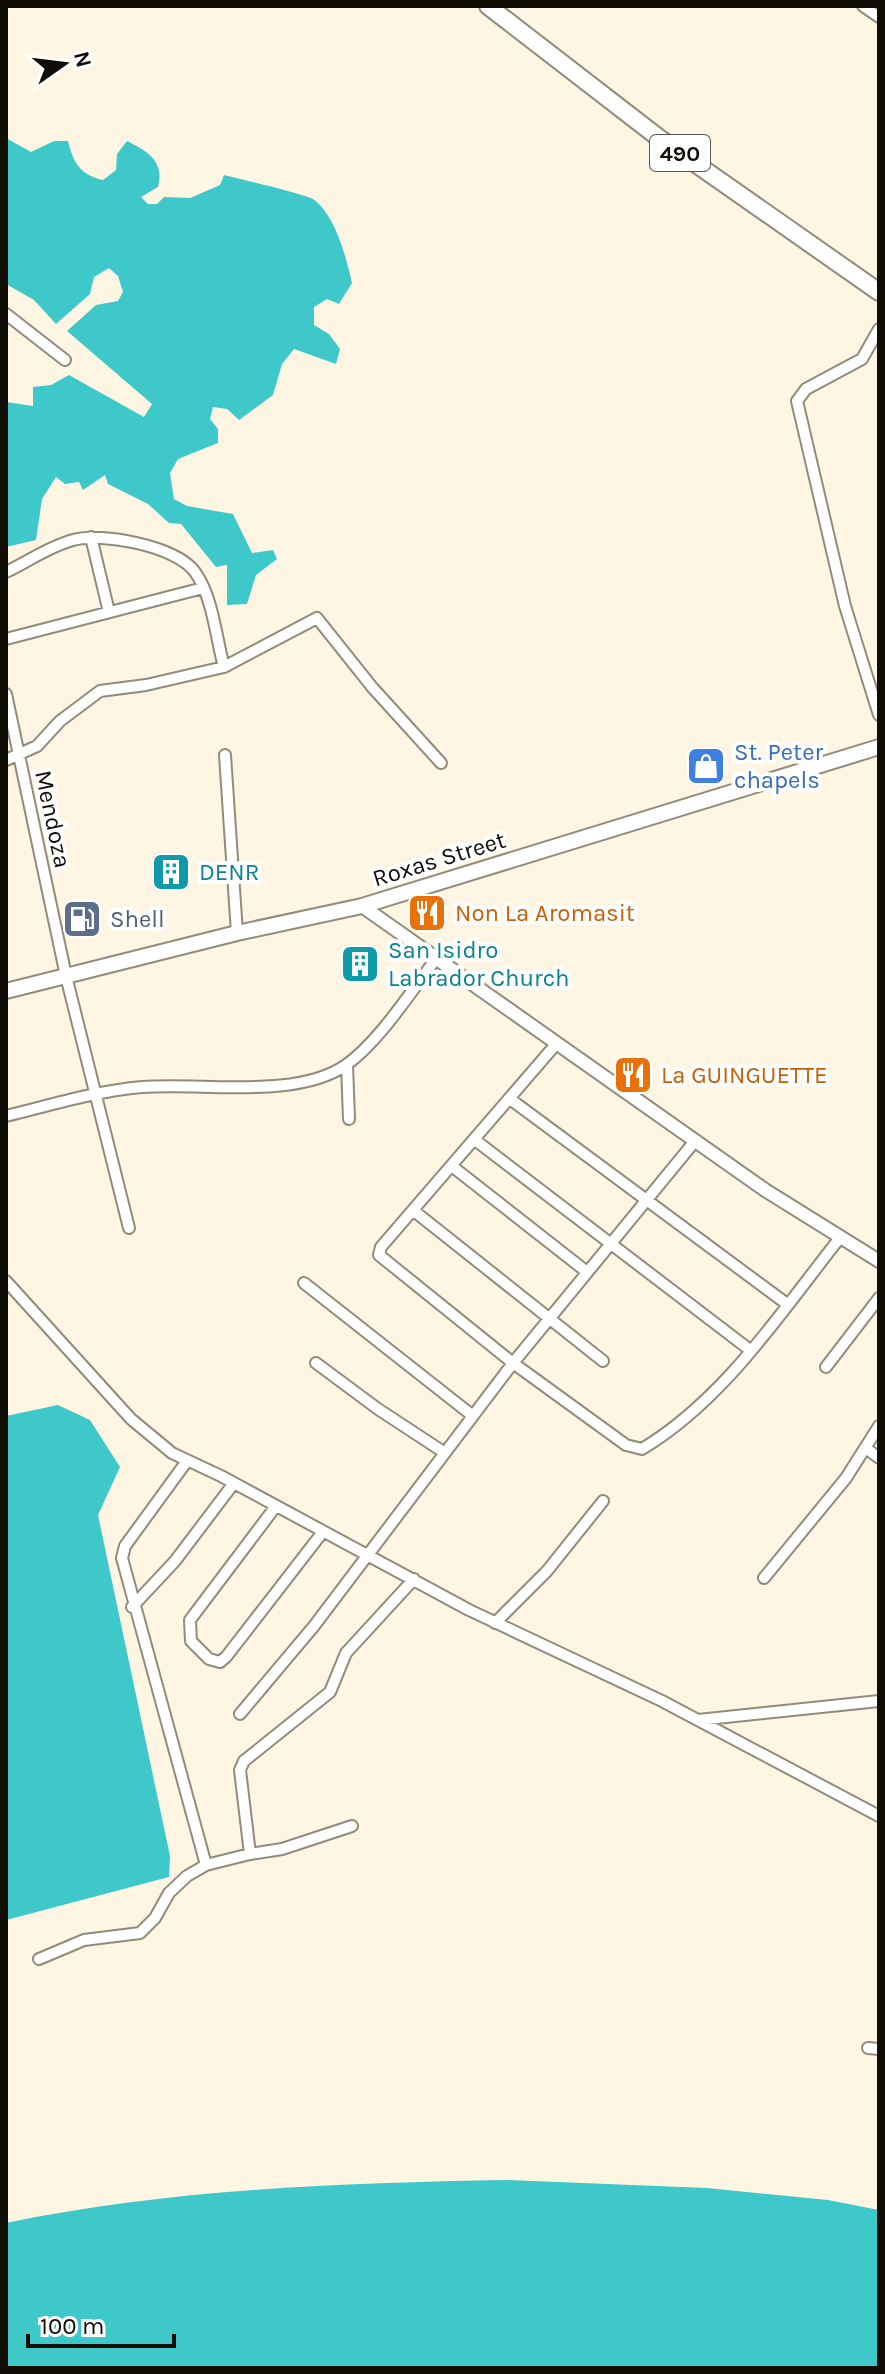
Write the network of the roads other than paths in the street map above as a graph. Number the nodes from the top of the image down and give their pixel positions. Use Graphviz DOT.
graph roads {
  1 [pos="488,6"];
  2 [pos="863,6"];
  3 [pos="879,17"];
  4 [pos="879,292"];
  5 [pos="6,314"];
  6 [pos="879,329"];
  7 [pos="65,360"];
  8 [pos="91,537"];
  9 [pos="6,572"];
  10 [pos="203,588"];
  11 [pos="109,612"];
  12 [pos="6,639"];
  13 [pos="224,667"];
  14 [pos="6,694"];
  15 [pos="879,715"];
  16 [pos="879,747"];
  17 [pos="225,755"];
  18 [pos="19,757"];
  19 [pos="6,760"];
  20 [pos="441,763"];
  21 [pos="362,906"];
  22 [pos="237,933"];
  23 [pos="436,959"];
  24 [pos="66,976"];
  25 [pos="6,991"];
  26 [pos="557,1043"];
  27 [pos="347,1065"];
  28 [pos="97,1093"];
  29 [pos="510,1099"];
  30 [pos="6,1116"];
  31 [pos="349,1119"];
  32 [pos="475,1140"];
  33 [pos="695,1141"];
  34 [pos="453,1167"];
  35 [pos="644,1202"];
  36 [pos="414,1211"];
  37 [pos="129,1228"];
  38 [pos="839,1239"];
  39 [pos="610,1245"];
  40 [pos="879,1261"];
  41 [pos="587,1272"];
  42 [pos="304,1283"];
  43 [pos="6,1284"];
  44 [pos="879,1298"];
  45 [pos="787,1304"];
  46 [pos="550,1318"];
  47 [pos="750,1350"];
  48 [pos="603,1361"];
  49 [pos="316,1363"];
  50 [pos="513,1363"];
  51 [pos="826,1367"];
  52 [pos="473,1416"];
  53 [pos="879,1426"];
  54 [pos="867,1449"];
  55 [pos="445,1453"];
  56 [pos="879,1458"];
  57 [pos="187,1461"];
  58 [pos="234,1483"];
  59 [pos="603,1501"];
  60 [pos="276,1506"];
  61 [pos="322,1533"];
  62 [pos="364,1556"];
  63 [pos="764,1578"];
  64 [pos="414,1579"];
  65 [pos="132,1607"];
  66 [pos="495,1623"];
  67 [pos="879,1701"];
  68 [pos="240,1714"];
  69 [pos="697,1720"];
  70 [pos="879,1816"];
  71 [pos="352,1826"];
  72 [pos="250,1854"];
  73 [pos="206,1865"];
  74 [pos="39,1959"];
  1 -- 4 [label="main road, 490"];
  2 -- 3 [label="street"];
  5 -- 7 [label="street"];
  6 -- 15 [label="street"];
  8 -- 9 [label="street"];
  8 -- 10 [label="street"];
  8 -- 11 [label="street"];
  10 -- 11 [label="street"];
  10 -- 13 [label="street"];
  11 -- 12 [label="street"];
  13 -- 18 [label="street"];
  13 -- 20 [label="street"];
  14 -- 18 [label="street, Mendoza"];
  16 -- 21 [label="main road, Roxas Street"];
  17 -- 22 [label="street"];
  18 -- 19 [label="street"];
  18 -- 24 [label="street, Mendoza"];
  21 -- 22 [label="main road, Roxas Street"];
  21 -- 23 [label="street"];
  22 -- 24 [label="main road, Roxas Street"];
  23 -- 26 [label="street"];
  23 -- 27 [label="street"];
  24 -- 25 [label="main road, Roxas Street"];
  24 -- 28 [label="street, Mendoza"];
  26 -- 29 [label="street"];
  26 -- 33 [label="street"];
  27 -- 28 [label="street"];
  27 -- 31 [label="street"];
  28 -- 30 [label="street"];
  28 -- 37 [label="street, Mendoza"];
  29 -- 32 [label="street"];
  29 -- 35 [label="street"];
  32 -- 34 [label="street"];
  32 -- 39 [label="street"];
  33 -- 35 [label="street"];
  33 -- 38 [label="street"];
  34 -- 36 [label="street"];
  34 -- 41 [label="street"];
  35 -- 39 [label="street"];
  35 -- 45 [label="street"];
  36 -- 46 [label="street"];
  36 -- 50 [label="street"];
  38 -- 40 [label="street"];
  38 -- 45 [label="street"];
  39 -- 41 [label="street"];
  39 -- 47 [label="street"];
  41 -- 46 [label="street"];
  42 -- 52 [label="street"];
  43 -- 57 [label="street"];
  44 -- 51 [label="street"];
  45 -- 47 [label="street"];
  46 -- 48 [label="street"];
  46 -- 50 [label="street"];
  47 -- 50 [label="street"];
  49 -- 55 [label="street"];
  50 -- 52 [label="street"];
  52 -- 55 [label="street"];
  53 -- 54 [label="street"];
  54 -- 56 [label="street"];
  54 -- 63 [label="street"];
  55 -- 62 [label="street"];
  57 -- 58 [label="street"];
  57 -- 65 [label="street"];
  58 -- 60 [label="street"];
  58 -- 65 [label="street"];
  59 -- 66 [label="street"];
  60 -- 61 [label="street"];
  60 -- 61 [label="street"];
  61 -- 62 [label="street"];
  62 -- 64 [label="street"];
  62 -- 68 [label="street"];
  64 -- 66 [label="street"];
  64 -- 72 [label="street"];
  65 -- 73 [label="street"];
  66 -- 69 [label="street"];
  67 -- 69 [label="street"];
  69 -- 70 [label="street"];
  71 -- 72 [label="street"];
  72 -- 73 [label="street"];
  73 -- 74 [label="street"];
}
